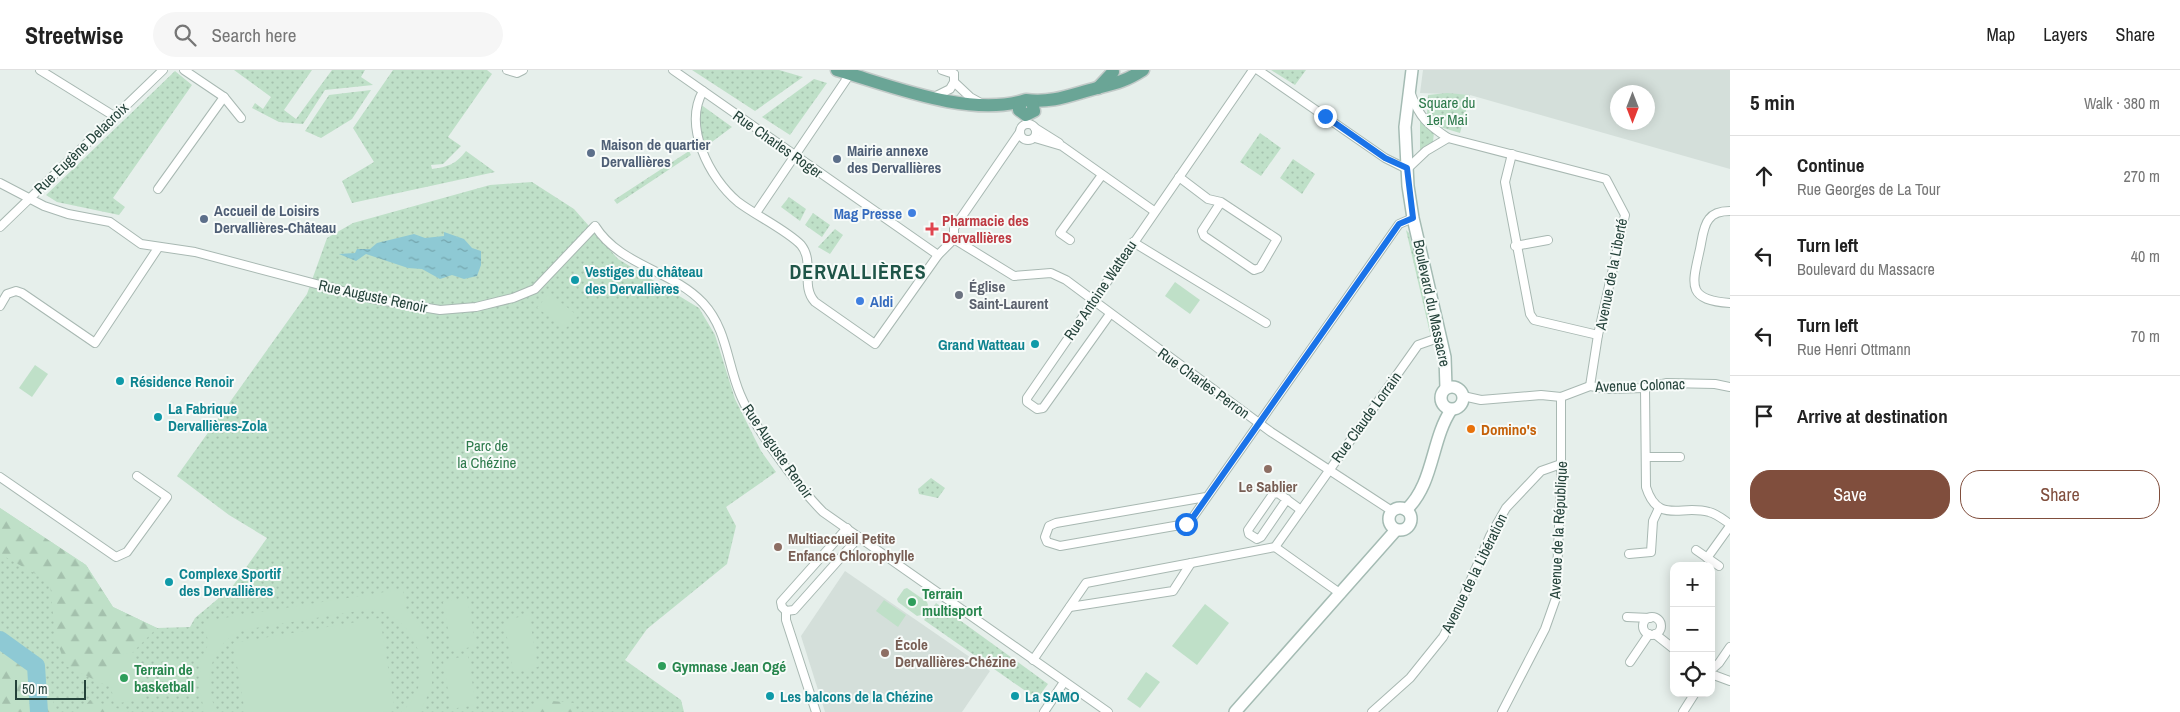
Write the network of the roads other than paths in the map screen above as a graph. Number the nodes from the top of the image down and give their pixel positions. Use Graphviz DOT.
graph roads {
  1 [pos="40,70"];
  2 [pos="163,70"];
  3 [pos="184,70"];
  4 [pos="507,70"];
  5 [pos="523,70"];
  6 [pos="673,70"];
  7 [pos="942,70"];
  8 [pos="1144,70"];
  9 [pos="1252,70"];
  10 [pos="1258,70"];
  11 [pos="1412,70"];
  12 [pos="844,72"];
  13 [pos="1121,74"];
  14 [pos="956,75"];
  15 [pos="703,91"];
  16 [pos="1410,91"];
  17 [pos="224,97"];
  18 [pos="934,98"];
  19 [pos="987,104"];
  20 [pos="1025,114"];
  21 [pos="114,116"];
  22 [pos="241,118"];
  23 [pos="1035,127"];
  24 [pos="1034,138"];
  25 [pos="1448,138"];
  26 [pos="1025,140"];
  27 [pos="1062,146"];
  28 [pos="1010,148"];
  29 [pos="1512,154"];
  30 [pos="794,155"];
  31 [pos="1407,168"];
  32 [pos="1102,174"];
  33 [pos="1179,177"];
  34 [pos="0,183"];
  35 [pos="158,189"];
  36 [pos="29,200"];
  37 [pos="1221,202"];
  38 [pos="1154,211"];
  39 [pos="1730,211"];
  40 [pos="756,213"];
  41 [pos="1413,218"];
  42 [pos="0,227"];
  43 [pos="954,239"];
  44 [pos="1070,240"];
  45 [pos="1548,240"];
  46 [pos="1133,242"];
  47 [pos="1516,246"];
  48 [pos="158,248"];
  49 [pos="938,255"];
  50 [pos="1093,300"];
  51 [pos="1730,303"];
  52 [pos="0,306"];
  53 [pos="1110,314"];
  54 [pos="1266,323"];
  55 [pos="1598,335"];
  56 [pos="1441,337"];
  57 [pos="1590,386"];
  58 [pos="1730,387"];
  59 [pos="1446,388"];
  60 [pos="1645,388"];
  61 [pos="1463,396"];
  62 [pos="1561,397"];
  63 [pos="1451,410"];
  64 [pos="1259,423"];
  65 [pos="1646,457"];
  66 [pos="1680,457"];
  67 [pos="1561,464"];
  68 [pos="1329,470"];
  69 [pos="137,476"];
  70 [pos="0,477"];
  71 [pos="1206,497"];
  72 [pos="1287,499"];
  73 [pos="1659,508"];
  74 [pos="1302,510"];
  75 [pos="1406,510"];
  76 [pos="1392,511"];
  77 [pos="1730,525"];
  78 [pos="847,528"];
  79 [pos="1396,530"];
  80 [pos="859,537"];
  81 [pos="1275,548"];
  82 [pos="1696,550"];
  83 [pos="1629,554"];
  84 [pos="1707,558"];
  85 [pos="1192,563"];
  86 [pos="1719,566"];
  87 [pos="1340,594"];
  88 [pos="1070,607"];
  89 [pos="786,611"];
  90 [pos="1628,617"];
  91 [pos="1650,618"];
  92 [pos="1652,634"];
  93 [pos="1670,646"];
  94 [pos="1730,647"];
  95 [pos="1033,660"];
  96 [pos="1630,662"];
  97 [pos="1715,667"];
  98 [pos="1715,675"];
  99 [pos="1730,681"];
  100 [pos="1064,682"];
  101 [pos="1692,697"];
  102 [pos="816,712"];
  103 [pos="1044,712"];
  104 [pos="1108,712"];
  105 [pos="1235,712"];
  106 [pos="1372,712"];
  107 [pos="1502,712"];
  108 [pos="1683,712"];
  1 -- 21 [label="street"];
  2 -- 21 [label="street, Rue Eugène Delacroix"];
  3 -- 17 [label="street"];
  4 -- 5 [label="street"];
  6 -- 15 [label="street, Rue Charles Roger"];
  7 -- 14 [label="street"];
  8 -- 13 [label="main road"];
  9 -- 33 [label="street, Rue Antoine Watteau"];
  10 -- 31 [label="street"];
  11 -- 16 [label="main road, Boulevard du Massacre"];
  12 -- 18 [label="main road"];
  12 -- 30 [label="street"];
  13 -- 20 [label="main road"];
  14 -- 18 [label="street"];
  14 -- 19 [label="street"];
  15 -- 30 [label="street, Rue Charles Roger"];
  15 -- 40 [label="street"];
  16 -- 25 [label="street, Avenue de la Liberté"];
  16 -- 31 [label="main road, Boulevard du Massacre"];
  17 -- 22 [label="street"];
  17 -- 35 [label="street"];
  18 -- 19 [label="main road"];
  19 -- 20 [label="main road"];
  20 -- 23 [label="street"];
  20 -- 26 [label="street"];
  20 -- 28 [label="street"];
  21 -- 36 [label="street, Rue Eugène Delacroix"];
  23 -- 24 [label="street"];
  23 -- 27 [label="street"];
  24 -- 26 [label="street"];
  24 -- 27 [label="street"];
  25 -- 29 [label="street, Avenue de la Liberté"];
  25 -- 31 [label="street"];
  26 -- 28 [label="street"];
  27 -- 32 [label="street"];
  28 -- 43 [label="street"];
  29 -- 47 [label="street"];
  29 -- 55 [label="street, Avenue de la Liberté"];
  30 -- 40 [label="street"];
  30 -- 49 [label="street, Rue Charles Roger"];
  31 -- 41 [label="main road, Boulevard du Massacre"];
  32 -- 38 [label="street"];
  32 -- 44 [label="street"];
  33 -- 37 [label="street"];
  33 -- 38 [label="street, Rue Antoine Watteau"];
  34 -- 36 [label="street, Rue Auguste Renoir"];
  36 -- 42 [label="street, Rue Eugène Delacroix"];
  36 -- 48 [label="street, Rue Auguste Renoir"];
  37 -- 37 [label="street"];
  38 -- 46 [label="street, Rue Antoine Watteau"];
  39 -- 51 [label="street"];
  40 -- 49 [label="street"];
  41 -- 56 [label="main road, Boulevard du Massacre"];
  41 -- 64 [label="street"];
  43 -- 49 [label="street"];
  43 -- 50 [label="street, Rue Charles Perron"];
  45 -- 47 [label="street"];
  46 -- 50 [label="street, Rue Antoine Watteau"];
  46 -- 54 [label="street"];
  47 -- 55 [label="street"];
  48 -- 52 [label="street"];
  48 -- 78 [label="street, Rue Auguste Renoir"];
  50 -- 53 [label="street, Rue Charles Perron"];
  50 -- 53 [label="street, Rue Antoine Watteau"];
  53 -- 64 [label="street, Rue Charles Perron"];
  55 -- 57 [label="street, Avenue de la Liberté"];
  56 -- 59 [label="main road, Boulevard du Massacre"];
  56 -- 68 [label="street, Rue Claude Lorrain"];
  57 -- 60 [label="street, Avenue Colonac"];
  57 -- 62 [label="street, Avenue Colonac"];
  58 -- 60 [label="street, Avenue Colonac"];
  59 -- 61 [label="main road"];
  59 -- 63 [label="main road"];
  60 -- 65 [label="street"];
  61 -- 62 [label="street, Avenue Colonac"];
  61 -- 63 [label="main road"];
  62 -- 67 [label="street, Avenue de la République"];
  63 -- 75 [label="main road"];
  64 -- 68 [label="street, Rue Charles Perron"];
  64 -- 71 [label="street"];
  65 -- 66 [label="street"];
  65 -- 73 [label="street"];
  67 -- 106 [label="street, Avenue de la Libération"];
  67 -- 107 [label="street, Avenue de la République"];
  68 -- 74 [label="street, Rue Claude Lorrain"];
  68 -- 76 [label="street, Rue Charles Perron"];
  69 -- 70 [label="street"];
  71 -- 71 [label="street"];
  72 -- 72 [label="street"];
  72 -- 74 [label="street"];
  73 -- 77 [label="street"];
  73 -- 83 [label="street"];
  74 -- 81 [label="street, Rue Claude Lorrain"];
  75 -- 76 [label="main road"];
  75 -- 79 [label="main road"];
  76 -- 79 [label="main road"];
  77 -- 84 [label="street"];
  78 -- 80 [label="street"];
  78 -- 89 [label="street"];
  79 -- 87 [label="main road"];
  80 -- 89 [label="street"];
  80 -- 95 [label="street"];
  81 -- 85 [label="street"];
  81 -- 87 [label="street"];
  82 -- 84 [label="street"];
  84 -- 86 [label="street"];
  85 -- 88 [label="street"];
  85 -- 88 [label="street"];
  87 -- 105 [label="main road"];
  88 -- 95 [label="street"];
  89 -- 102 [label="street"];
  90 -- 91 [label="street"];
  91 -- 92 [label="street"];
  91 -- 92 [label="street"];
  92 -- 93 [label="street"];
  92 -- 96 [label="street"];
  94 -- 97 [label="street"];
  95 -- 100 [label="street"];
  98 -- 99 [label="street"];
  100 -- 103 [label="street"];
  100 -- 104 [label="street"];
  101 -- 108 [label="street"];
}
